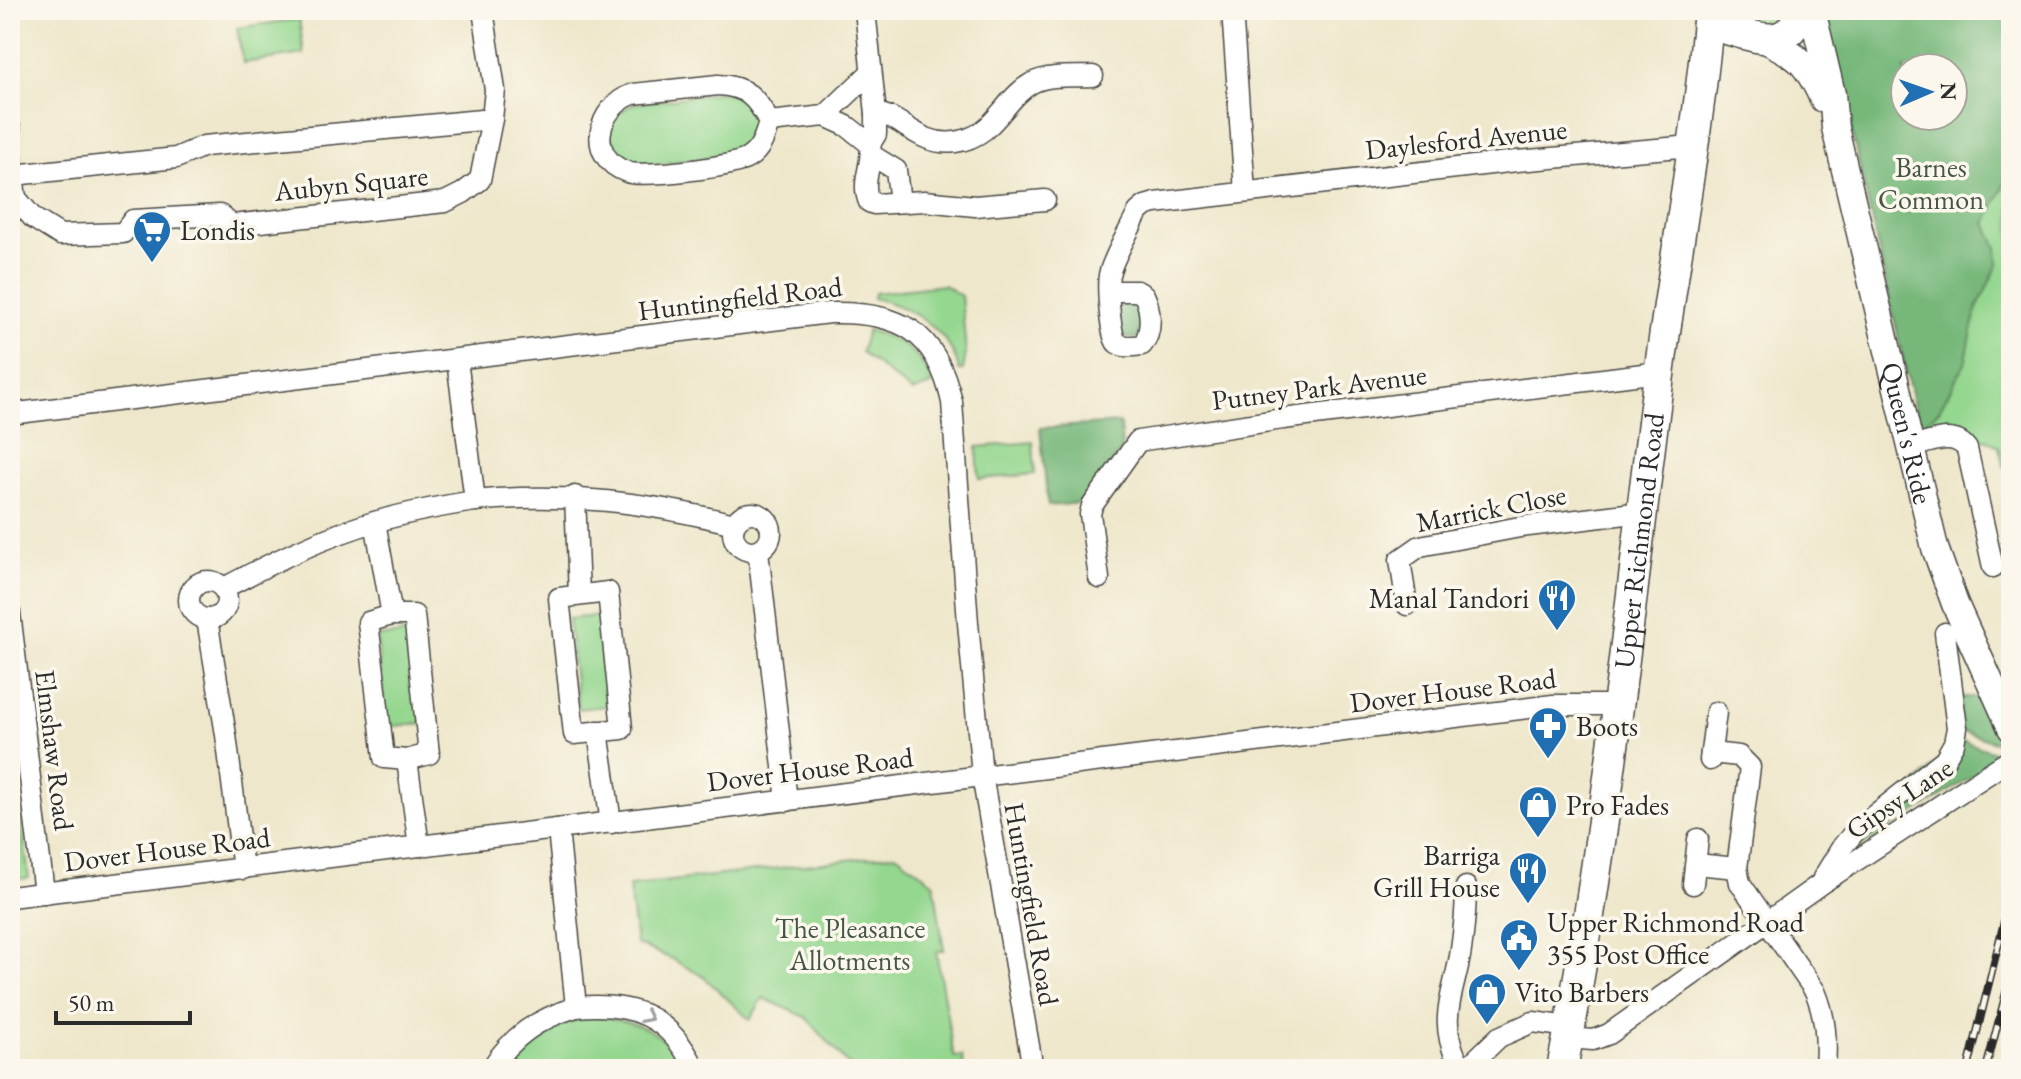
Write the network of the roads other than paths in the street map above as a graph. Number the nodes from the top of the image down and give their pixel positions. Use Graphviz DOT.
graph roads {
  1 [pos="483,10"];
  2 [pos="865,10"];
  3 [pos="1232,10"];
  4 [pos="1801,10"];
  5 [pos="1812,10"];
  6 [pos="1709,17"];
  7 [pos="1763,39"];
  8 [pos="870,73"];
  9 [pos="1093,76"];
  10 [pos="876,114"];
  11 [pos="825,116"];
  12 [pos="492,119"];
  13 [pos="769,122"];
  14 [pos="10,128"];
  15 [pos="1835,128"];
  16 [pos="1692,146"];
  17 [pos="872,150"];
  18 [pos="13,175"];
  19 [pos="1245,192"];
  20 [pos="1045,200"];
  21 [pos="900,202"];
  22 [pos="1110,291"];
  23 [pos="457,360"];
  24 [pos="1659,372"];
  25 [pos="10,414"];
  26 [pos="1909,448"];
  27 [pos="575,496"];
  28 [pos="475,501"];
  29 [pos="1642,512"];
  30 [pos="375,522"];
  31 [pos="734,524"];
  32 [pos="2011,550"];
  33 [pos="758,551"];
  34 [pos="1099,578"];
  35 [pos="224,588"];
  36 [pos="579,595"];
  37 [pos="1407,605"];
  38 [pos="10,613"];
  39 [pos="392,615"];
  40 [pos="207,619"];
  41 [pos="1945,633"];
  42 [pos="1616,705"];
  43 [pos="1716,712"];
  44 [pos="2011,728"];
  45 [pos="598,731"];
  46 [pos="2011,759"];
  47 [pos="407,760"];
  48 [pos="982,775"];
  49 [pos="787,801"];
  50 [pos="611,823"];
  51 [pos="558,829"];
  52 [pos="1698,839"];
  53 [pos="419,846"];
  54 [pos="1737,868"];
  55 [pos="243,869"];
  56 [pos="1819,885"];
  57 [pos="1466,887"];
  58 [pos="44,893"];
  59 [pos="10,897"];
  60 [pos="1767,922"];
  61 [pos="576,1007"];
  62 [pos="1569,1033"];
  63 [pos="1453,1064"];
  64 [pos="491,1069"];
  65 [pos="695,1069"];
  66 [pos="1033,1069"];
  67 [pos="1562,1069"];
  68 [pos="1825,1069"];
  1 -- 12 [label="street, Aubyn Square"];
  2 -- 8 [label="street"];
  3 -- 19 [label="street"];
  4 -- 7 [label="highway"];
  5 -- 15 [label="main road, Queen's Ride"];
  6 -- 7 [label="highway, Queen's Ride"];
  6 -- 16 [label="highway, Upper Richmond Road"];
  7 -- 15 [label="main road, Queen's Ride"];
  8 -- 10 [label="street"];
  8 -- 11 [label="street"];
  9 -- 10 [label="street"];
  10 -- 17 [label="street"];
  11 -- 13 [label="street"];
  11 -- 17 [label="street"];
  12 -- 18 [label="street, Aubyn Square"];
  12 -- 18 [label="street, Aubyn Square"];
  13 -- 13 [label="street"];
  14 -- 18 [label="street, Aubyn Square"];
  15 -- 26 [label="main road, Queen's Ride"];
  16 -- 19 [label="street, Daylesford Avenue"];
  16 -- 24 [label="highway, Upper Richmond Road"];
  17 -- 21 [label="street"];
  17 -- 21 [label="street"];
  19 -- 22 [label="street, Daylesford Avenue"];
  20 -- 21 [label="street"];
  23 -- 25 [label="street, Huntingfield Road"];
  23 -- 28 [label="street"];
  23 -- 48 [label="street, Huntingfield Road"];
  24 -- 29 [label="highway, Upper Richmond Road"];
  24 -- 34 [label="street, Putney Park Avenue"];
  26 -- 32 [label="street"];
  26 -- 44 [label="main road, Queen's Ride"];
  27 -- 28 [label="street"];
  27 -- 31 [label="street"];
  27 -- 36 [label="street"];
  28 -- 30 [label="street"];
  29 -- 37 [label="street, Marrick Close"];
  29 -- 42 [label="highway, Upper Richmond Road"];
  30 -- 35 [label="street"];
  30 -- 39 [label="street"];
  31 -- 33 [label="street"];
  31 -- 33 [label="street"];
  33 -- 49 [label="street"];
  35 -- 40 [label="street"];
  35 -- 40 [label="street"];
  36 -- 45 [label="street"];
  36 -- 45 [label="street"];
  38 -- 58 [label="street, Elmshaw Road"];
  39 -- 47 [label="street"];
  39 -- 47 [label="street"];
  40 -- 55 [label="street"];
  41 -- 56 [label="street, Gipsy Lane"];
  42 -- 48 [label="street, Dover House Road"];
  42 -- 62 [label="highway, Upper Richmond Road"];
  43 -- 54 [label="street"];
  45 -- 50 [label="street"];
  46 -- 56 [label="street, Gipsy Lane"];
  47 -- 53 [label="street"];
  48 -- 49 [label="street, Dover House Road"];
  48 -- 66 [label="street, Huntingfield Road"];
  49 -- 50 [label="street, Dover House Road"];
  50 -- 51 [label="street, Dover House Road"];
  51 -- 53 [label="street, Dover House Road"];
  51 -- 61 [label="street"];
  52 -- 54 [label="street"];
  53 -- 55 [label="street, Dover House Road"];
  54 -- 60 [label="street"];
  55 -- 58 [label="street, Dover House Road"];
  56 -- 60 [label="street, Gipsy Lane"];
  57 -- 63 [label="street"];
  58 -- 59 [label="street, Dover House Road"];
  60 -- 62 [label="street, Gipsy Lane"];
  60 -- 68 [label="street"];
  61 -- 64 [label="street"];
  61 -- 65 [label="street, one-way"];
  62 -- 63 [label="street, Gipsy Lane"];
  62 -- 67 [label="highway, Upper Richmond Road"];
}
